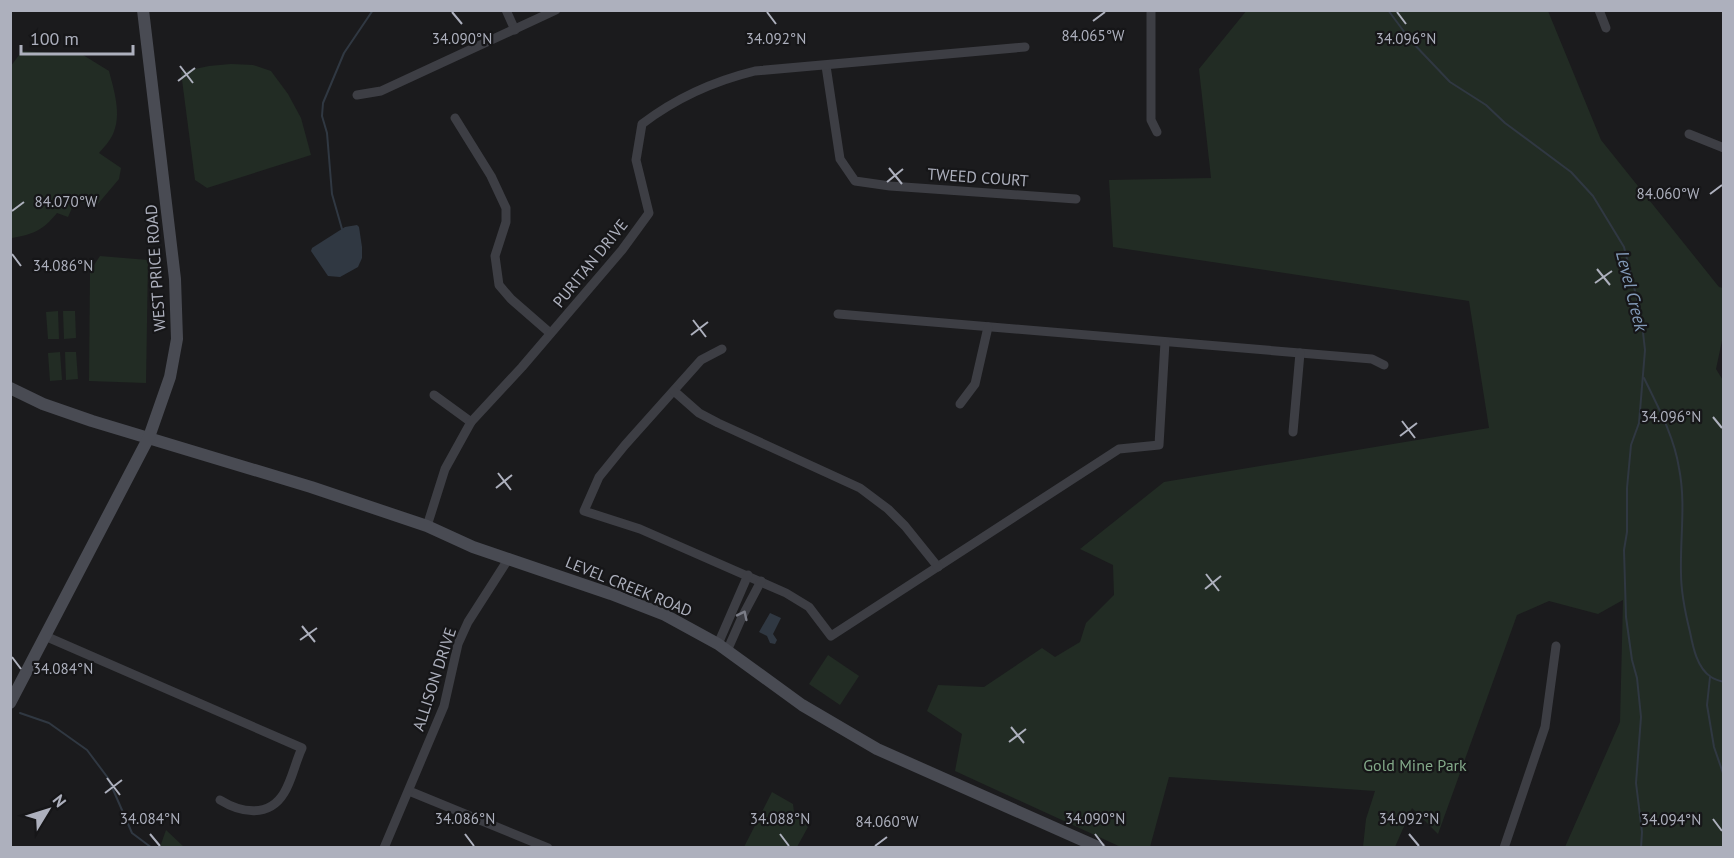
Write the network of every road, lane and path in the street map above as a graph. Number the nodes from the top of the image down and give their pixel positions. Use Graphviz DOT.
graph roads {
  1 [pos="143,10"];
  2 [pos="506,10"];
  3 [pos="556,10"];
  4 [pos="1151,10"];
  5 [pos="1599,10"];
  6 [pos="1606,28"];
  7 [pos="515,30"];
  8 [pos="1026,47"];
  9 [pos="826,66"];
  10 [pos="357,94"];
  11 [pos="455,118"];
  12 [pos="1157,132"];
  13 [pos="1689,134"];
  14 [pos="1724,148"];
  15 [pos="1076,199"];
  16 [pos="838,314"];
  17 [pos="988,327"];
  18 [pos="550,333"];
  19 [pos="1165,342"];
  20 [pos="722,349"];
  21 [pos="1300,354"];
  22 [pos="1384,365"];
  23 [pos="10,388"];
  24 [pos="674,390"];
  25 [pos="434,395"];
  26 [pos="960,404"];
  27 [pos="471,422"];
  28 [pos="1293,432"];
  29 [pos="149,437"];
  30 [pos="427,526"];
  31 [pos="509,558"];
  32 [pos="938,567"];
  33 [pos="748,575"];
  34 [pos="761,581"];
  35 [pos="45,636"];
  36 [pos="1556,646"];
  37 [pos="722,647"];
  38 [pos="10,703"];
  39 [pos="409,791"];
  40 [pos="220,800"];
  41 [pos="384,848"];
  42 [pos="548,848"];
  43 [pos="1100,848"];
  44 [pos="1504,848"];
  1 -- 29 [label="street, WEST PRICE ROAD"];
  2 -- 7 [label="street"];
  3 -- 7 [label="street"];
  4 -- 12 [label="street"];
  5 -- 6 [label="street"];
  7 -- 10 [label="street"];
  8 -- 9 [label="street, PURITAN DRIVE"];
  9 -- 15 [label="street, TWEED COURT"];
  9 -- 18 [label="street, PURITAN DRIVE"];
  11 -- 18 [label="street"];
  13 -- 14 [label="street"];
  16 -- 17 [label="street"];
  17 -- 19 [label="street"];
  17 -- 26 [label="street"];
  18 -- 27 [label="street, PURITAN DRIVE"];
  19 -- 21 [label="street"];
  19 -- 32 [label="street"];
  20 -- 24 [label="street"];
  21 -- 22 [label="street"];
  21 -- 28 [label="street"];
  23 -- 29 [label="street, LEVEL CREEK ROAD"];
  24 -- 32 [label="street"];
  24 -- 33 [label="street"];
  25 -- 27 [label="street"];
  27 -- 30 [label="street, PURITAN DRIVE"];
  29 -- 30 [label="street, LEVEL CREEK ROAD"];
  29 -- 35 [label="street, WEST PRICE ROAD"];
  30 -- 31 [label="street, LEVEL CREEK ROAD"];
  31 -- 37 [label="street, LEVEL CREEK ROAD"];
  31 -- 39 [label="street, ALLISON DRIVE"];
  32 -- 34 [label="street"];
  33 -- 34 [label="street"];
  33 -- 37 [label="street"];
  37 -- 34 [label="street, one-way"];
  35 -- 38 [label="street, WEST PRICE ROAD"];
  35 -- 40 [label="street"];
  36 -- 44 [label="street"];
  37 -- 43 [label="street, LEVEL CREEK ROAD"];
  39 -- 41 [label="street, ALLISON DRIVE"];
  39 -- 42 [label="street"];
}
